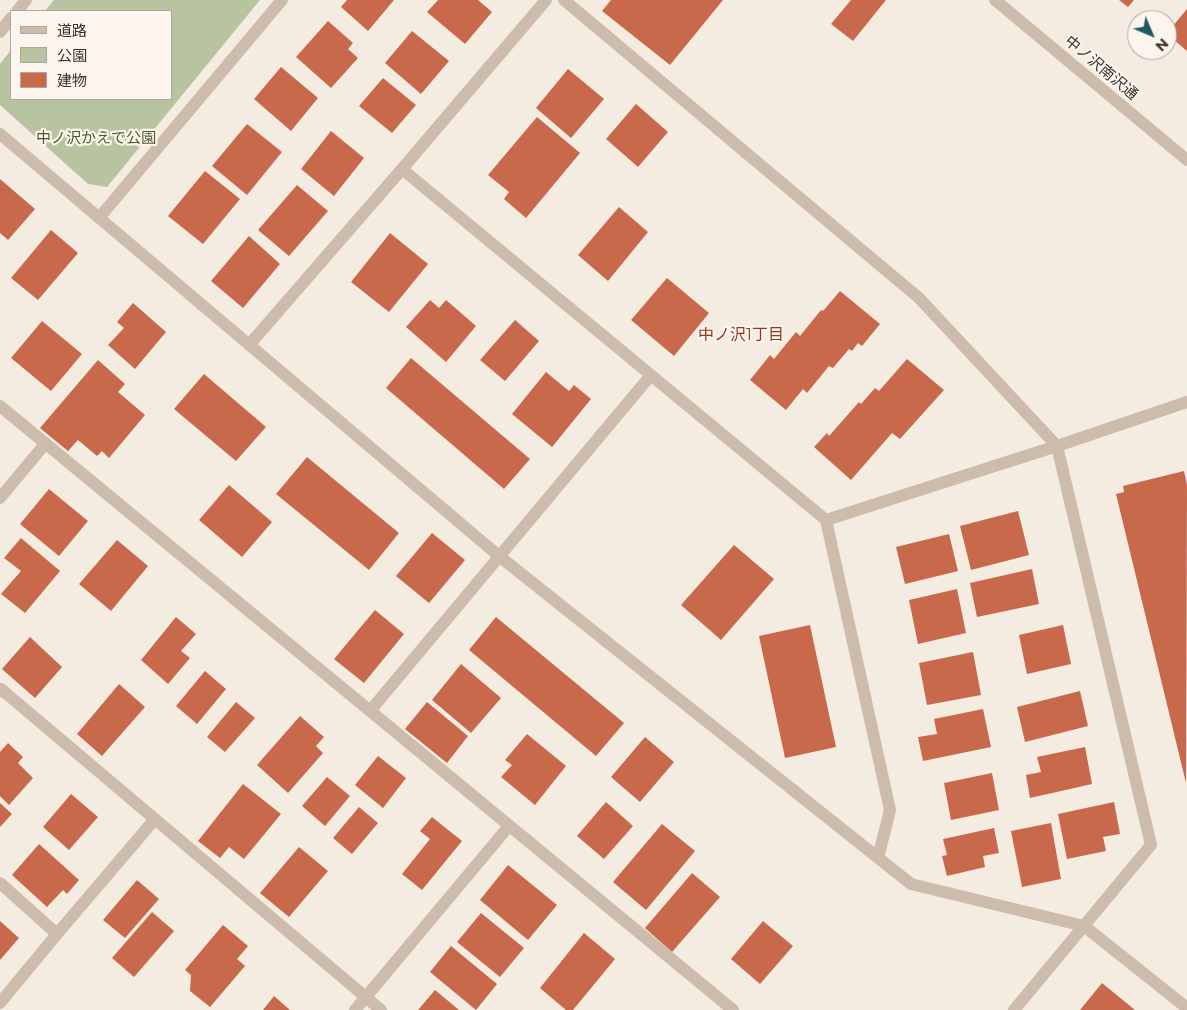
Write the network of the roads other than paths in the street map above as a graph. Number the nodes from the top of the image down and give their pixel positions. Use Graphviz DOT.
graph roads {
  1 [pos="26,0"];
  2 [pos="282,0"];
  3 [pos="546,0"];
  4 [pos="564,0"];
  5 [pos="994,0"];
  6 [pos="18,10"];
  7 [pos="10,19"];
  8 [pos="0,32"];
  9 [pos="0,134"];
  10 [pos="1187,160"];
  11 [pos="402,169"];
  12 [pos="99,218"];
  13 [pos="249,345"];
  14 [pos="651,375"];
  15 [pos="1187,402"];
  16 [pos="0,406"];
  17 [pos="45,444"];
  18 [pos="1057,446"];
  19 [pos="0,498"];
  20 [pos="826,520"];
  21 [pos="499,556"];
  22 [pos="0,691"];
  23 [pos="370,711"];
  24 [pos="155,819"];
  25 [pos="509,826"];
  26 [pos="878,858"];
  27 [pos="0,883"];
  28 [pos="1084,926"];
  29 [pos="57,934"];
  30 [pos="365,997"];
  31 [pos="0,1003"];
  32 [pos="1187,1008"];
  33 [pos="355,1010"];
  34 [pos="381,1010"];
  35 [pos="733,1010"];
  36 [pos="1014,1010"];
  1 -- 6 [label="street"];
  2 -- 12 [label="street"];
  3 -- 11 [label="street"];
  4 -- 18 [label="street"];
  5 -- 10 [label="street, 中ノ沢南沢通"];
  7 -- 8 [label="street"];
  9 -- 12 [label="street"];
  11 -- 13 [label="street"];
  11 -- 14 [label="street"];
  12 -- 13 [label="street"];
  13 -- 21 [label="street"];
  14 -- 20 [label="street"];
  14 -- 21 [label="street"];
  15 -- 18 [label="street"];
  16 -- 17 [label="street"];
  17 -- 19 [label="street"];
  17 -- 23 [label="street"];
  18 -- 20 [label="street"];
  18 -- 28 [label="street"];
  20 -- 26 [label="street"];
  21 -- 23 [label="street"];
  21 -- 26 [label="street"];
  22 -- 24 [label="street"];
  23 -- 25 [label="street"];
  24 -- 29 [label="street"];
  24 -- 30 [label="street"];
  25 -- 30 [label="street"];
  25 -- 35 [label="street"];
  26 -- 28 [label="street"];
  27 -- 29 [label="street"];
  28 -- 32 [label="street"];
  28 -- 36 [label="street"];
  29 -- 31 [label="street"];
  30 -- 33 [label="street"];
  30 -- 34 [label="street"];
}
